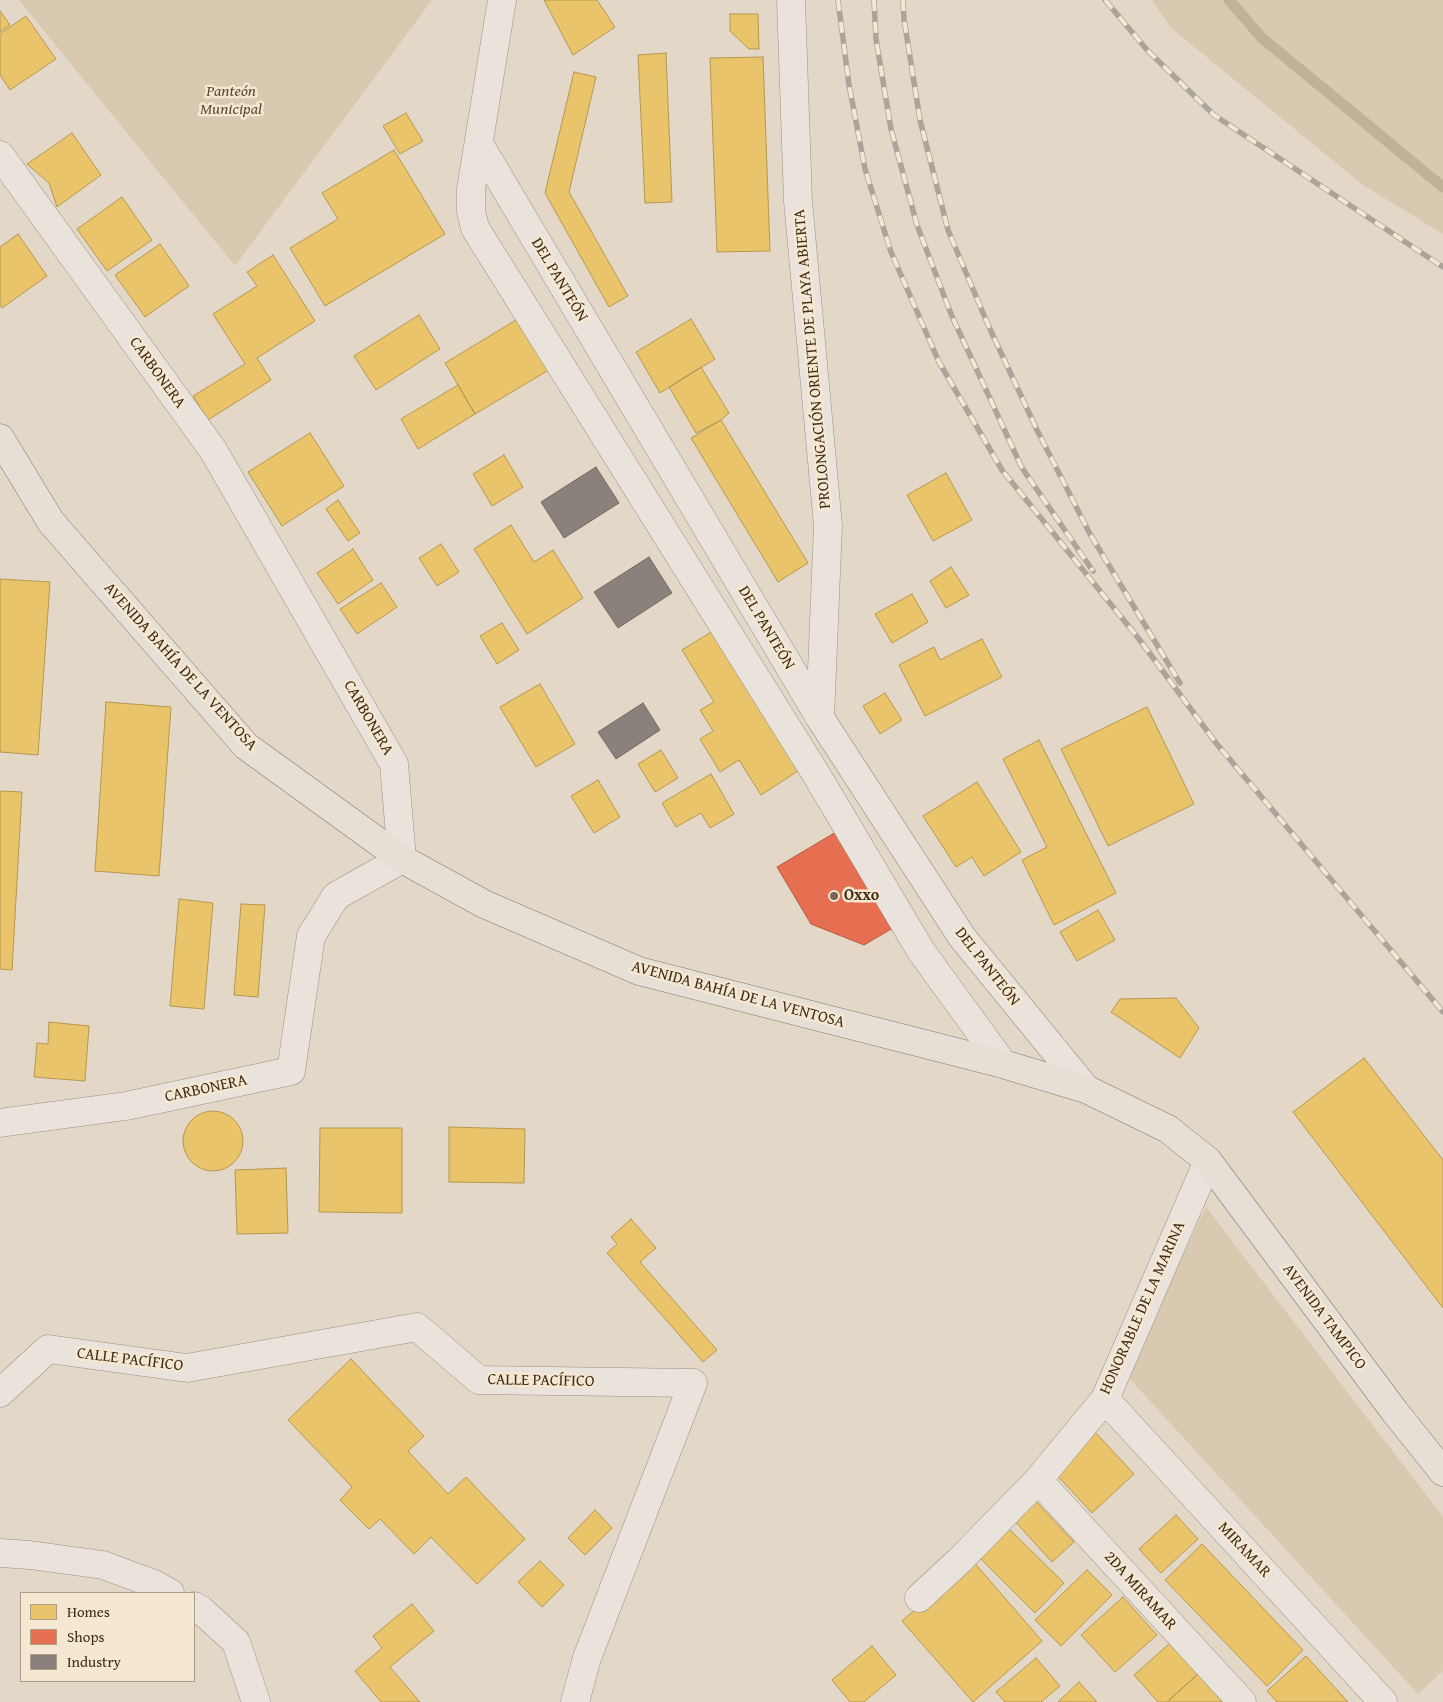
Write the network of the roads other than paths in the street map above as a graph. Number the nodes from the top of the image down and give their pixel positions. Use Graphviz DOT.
graph roads {
  1 [pos="502,0"];
  2 [pos="791,0"];
  3 [pos="479,144"];
  4 [pos="0,155"];
  5 [pos="0,438"];
  6 [pos="820,718"];
  7 [pos="402,859"];
  8 [pos="1003,1064"];
  9 [pos="1086,1089"];
  10 [pos="0,1122"];
  11 [pos="1208,1161"];
  12 [pos="0,1393"];
  13 [pos="1105,1399"];
  14 [pos="1443,1472"];
  15 [pos="1038,1480"];
  16 [pos="0,1553"];
  17 [pos="168,1592"];
  18 [pos="919,1598"];
  19 [pos="195,1607"];
  20 [pos="256,1702"];
  21 [pos="575,1702"];
  22 [pos="1242,1702"];
  23 [pos="1384,1702"];
  1 -- 3 [label="street"];
  2 -- 6 [label="street, PROLONGACIÓN ORIENTE DE PLAYA ABIERTA"];
  3 -- 6 [label="street, DEL PANTEÓN"];
  3 -- 8 [label="street"];
  4 -- 7 [label="street, CARBONERA"];
  5 -- 7 [label="main road, AVENIDA BAHÍA DE LA VENTOSA"];
  6 -- 9 [label="street, DEL PANTEÓN"];
  7 -- 8 [label="main road, AVENIDA BAHÍA DE LA VENTOSA"];
  7 -- 10 [label="street, CARBONERA"];
  8 -- 9 [label="main road, AVENIDA BAHÍA DE LA VENTOSA"];
  9 -- 11 [label="main road, AVENIDA BAHÍA DE LA VENTOSA"];
  11 -- 13 [label="street, HONORABLE DE LA MARINA"];
  11 -- 14 [label="main road, AVENIDA TAMPICO"];
  12 -- 21 [label="street, CALLE PACÍFICO"];
  13 -- 15 [label="street, HONORABLE DE LA MARINA"];
  13 -- 23 [label="street, MIRAMAR"];
  15 -- 18 [label="street, HONORABLE DE LA MARINA"];
  15 -- 22 [label="street, 2DA MIRAMAR"];
  16 -- 17 [label="street"];
  19 -- 20 [label="street"];
}
